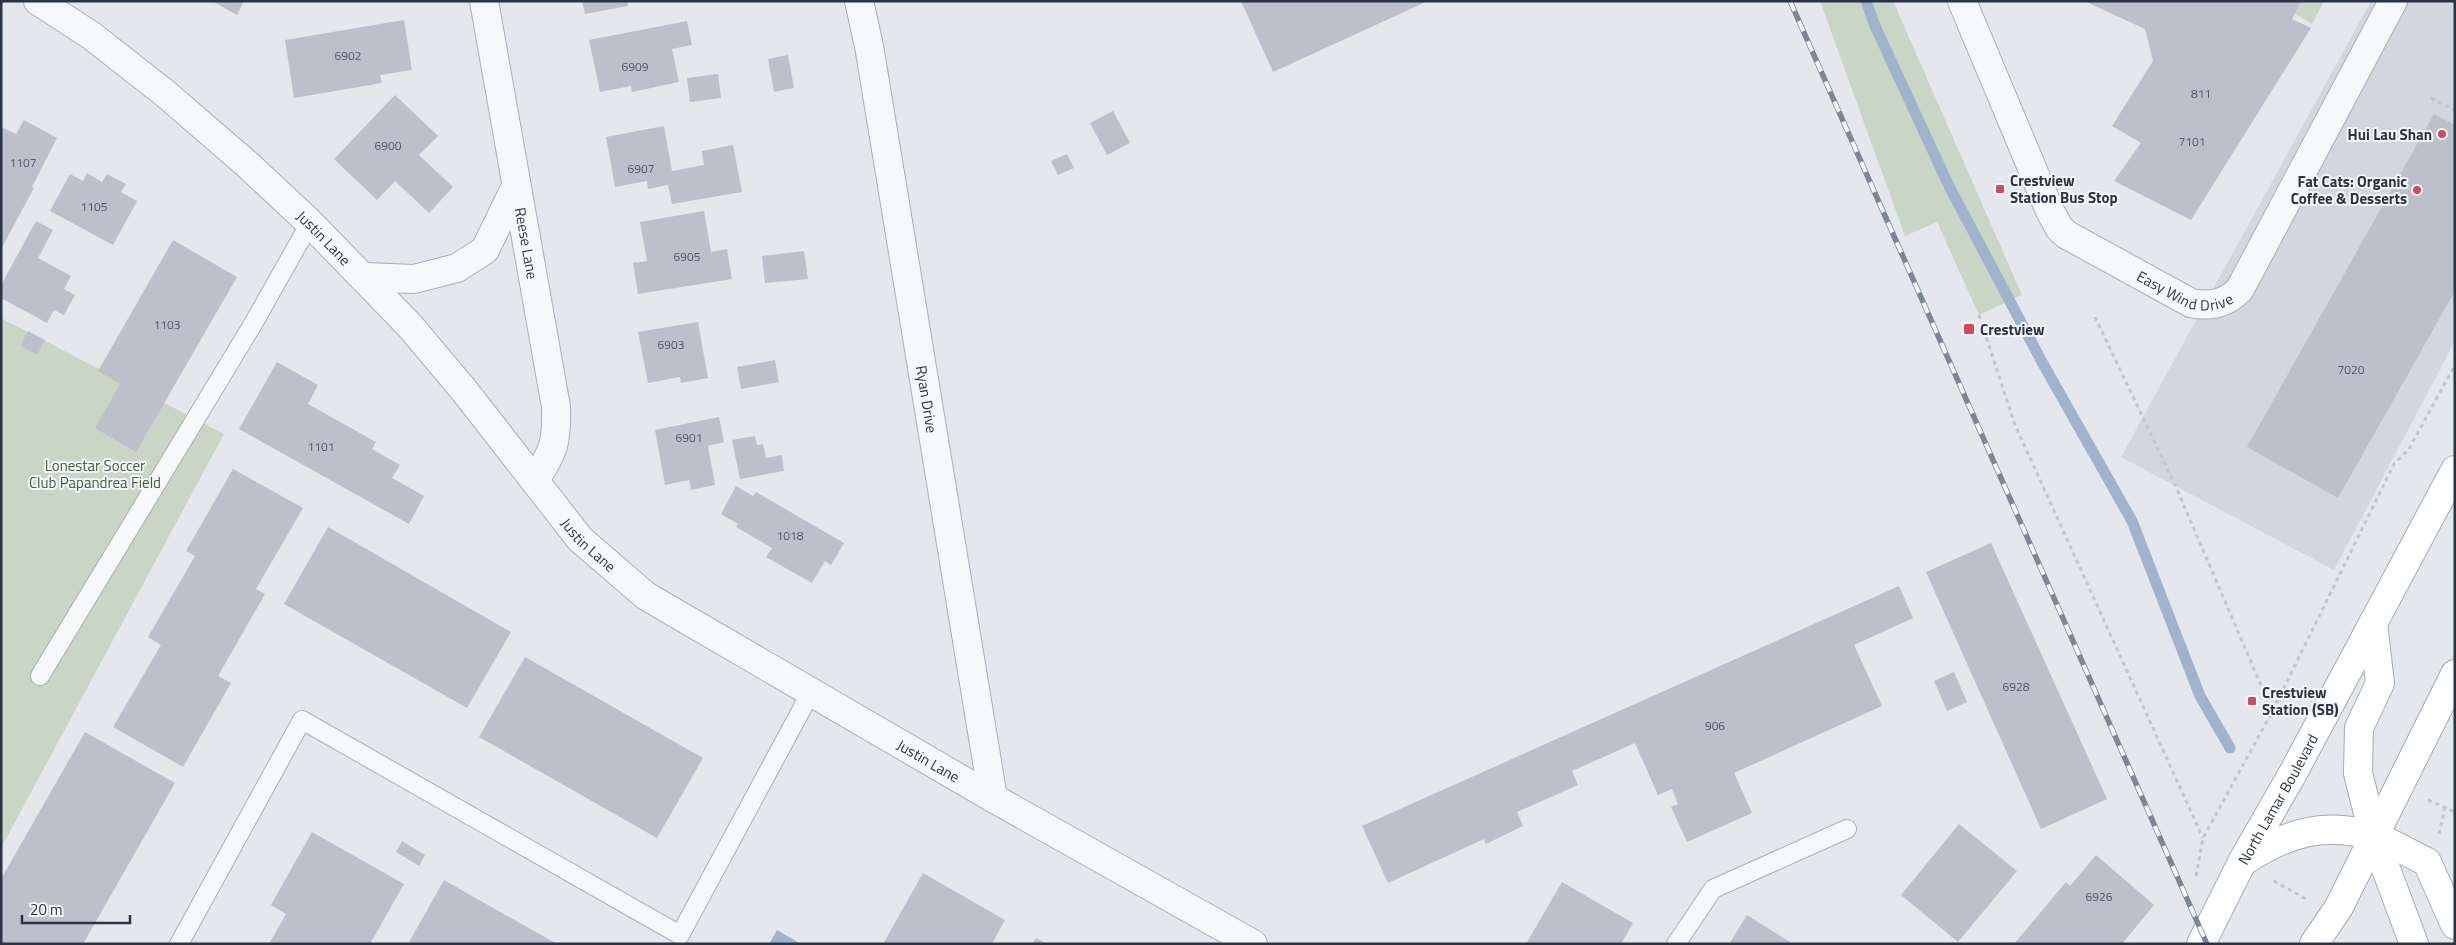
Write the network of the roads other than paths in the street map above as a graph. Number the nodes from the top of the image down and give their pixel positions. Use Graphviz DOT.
graph roads {
  1 [pos="38,1"];
  2 [pos="484,1"];
  3 [pos="859,1"];
  4 [pos="1962,1"];
  5 [pos="2394,1"];
  6 [pos="516,186"];
  7 [pos="310,222"];
  8 [pos="365,277"];
  9 [pos="2455,470"];
  10 [pos="534,480"];
  11 [pos="2373,623"];
  12 [pos="2455,674"];
  13 [pos="40,676"];
  14 [pos="811,692"];
  15 [pos="993,798"];
  16 [pos="1847,829"];
  17 [pos="2374,837"];
  18 [pos="2242,862"];
  19 [pos="2455,925"];
  20 [pos="179,944"];
  21 [pos="1253,944"];
  22 [pos="1676,944"];
  23 [pos="2201,944"];
  24 [pos="2314,944"];
  25 [pos="2414,944"];
  1 -- 7 [label="street, Justin Lane"];
  2 -- 6 [label="street, Reese Lane"];
  3 -- 15 [label="street, Ryan Drive"];
  4 -- 5 [label="street, Easy Wind Drive"];
  6 -- 8 [label="street"];
  6 -- 10 [label="street, Reese Lane"];
  7 -- 8 [label="street, Justin Lane"];
  7 -- 13 [label="lane"];
  8 -- 10 [label="street, Justin Lane"];
  9 -- 11 [label="main road, North Lamar Boulevard"];
  10 -- 14 [label="street, Justin Lane"];
  11 -- 17 [label="main road"];
  11 -- 18 [label="main road, North Lamar Boulevard"];
  12 -- 17 [label="main road"];
  14 -- 15 [label="street, Justin Lane"];
  14 -- 20 [label="lane"];
  15 -- 21 [label="street, Justin Lane"];
  16 -- 22 [label="lane"];
  17 -- 18 [label="main road"];
  17 -- 19 [label="main road"];
  17 -- 24 [label="main road"];
  17 -- 25 [label="main road"];
  18 -- 23 [label="main road, North Lamar Boulevard"];
}
